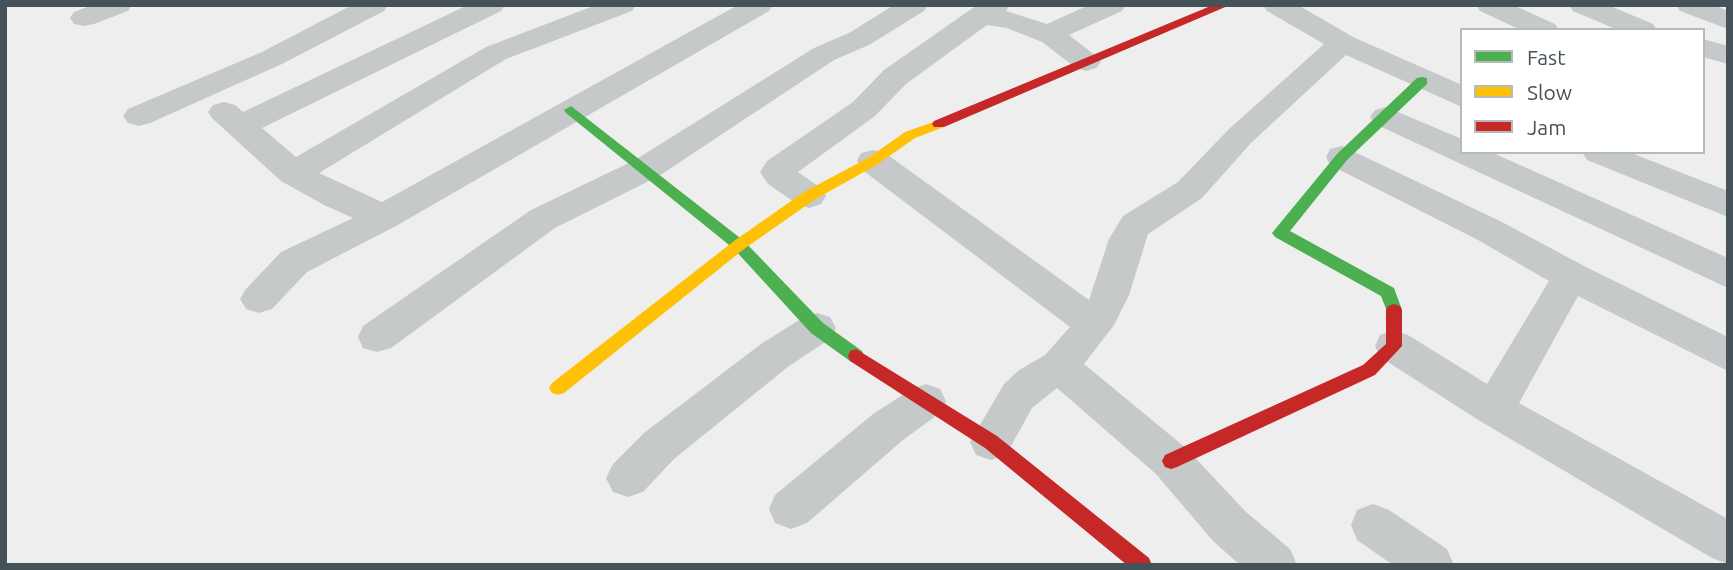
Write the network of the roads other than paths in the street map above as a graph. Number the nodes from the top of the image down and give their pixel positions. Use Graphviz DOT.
graph roads {
  1 [pos="118,5"];
  2 [pos="374,5"];
  3 [pos="491,5"];
  4 [pos="622,5"];
  5 [pos="759,5"];
  6 [pos="914,5"];
  7 [pos="1112,5"];
  8 [pos="1224,5"];
  9 [pos="1277,5"];
  10 [pos="1490,5"];
  11 [pos="1583,5"];
  12 [pos="1690,5"];
  13 [pos="988,11"];
  14 [pos="84,18"];
  15 [pos="1728,21"];
  16 [pos="1541,28"];
  17 [pos="1638,28"];
  18 [pos="1051,36"];
  19 [pos="1343,43"];
  20 [pos="1705,49"];
  21 [pos="1728,55"];
  22 [pos="1086,61"];
  23 [pos="1422,81"];
  24 [pos="202,88"];
  25 [pos="1460,96"];
  26 [pos="572,110"];
  27 [pos="139,116"];
  28 [pos="1386,117"];
  29 [pos="238,127"];
  30 [pos="1460,151"];
  31 [pos="1466,154"];
  32 [pos="1603,154"];
  33 [pos="1342,157"];
  34 [pos="873,161"];
  35 [pos="646,168"];
  36 [pos="293,173"];
  37 [pos="808,196"];
  38 [pos="1728,205"];
  39 [pos="384,216"];
  40 [pos="739,245"];
  41 [pos="1728,274"];
  42 [pos="1571,276"];
  43 [pos="259,299"];
  44 [pos="1095,325"];
  45 [pos="817,328"];
  46 [pos="377,337"];
  47 [pos="1394,346"];
  48 [pos="1728,355"];
  49 [pos="1059,366"];
  50 [pos="558,388"];
  51 [pos="926,401"];
  52 [pos="1494,409"];
  53 [pos="991,442"];
  54 [pos="1171,461"];
  55 [pos="628,478"];
  56 [pos="791,509"];
  57 [pos="1373,525"];
  58 [pos="1728,543"];
  59 [pos="1142,565"];
  60 [pos="1274,565"];
  61 [pos="1431,565"];
  1 -- 14 [label="street"];
  2 -- 24 [label="street"];
  3 -- 29 [label="street"];
  4 -- 36 [label="street"];
  5 -- 26 [label="street"];
  6 -- 35 [label="street"];
  7 -- 18 [label="street"];
  8 -- 22 [label="street"];
  9 -- 19 [label="street"];
  10 -- 16 [label="street"];
  11 -- 17 [label="street"];
  12 -- 15 [label="street"];
  13 -- 18 [label="street"];
  13 -- 37 [label="street"];
  18 -- 22 [label="street"];
  19 -- 23 [label="street"];
  19 -- 44 [label="street"];
  20 -- 21 [label="street"];
  22 -- 34 [label="street"];
  23 -- 25 [label="street"];
  23 -- 28 [label="street"];
  24 -- 27 [label="street"];
  24 -- 29 [label="street"];
  26 -- 35 [label="street"];
  26 -- 39 [label="street"];
  28 -- 30 [label="street"];
  28 -- 33 [label="street"];
  29 -- 36 [label="street"];
  31 -- 41 [label="street"];
  32 -- 38 [label="street"];
  33 -- 42 [label="street"];
  33 -- 47 [label="street"];
  34 -- 37 [label="street"];
  34 -- 44 [label="street"];
  35 -- 40 [label="street"];
  35 -- 46 [label="street"];
  36 -- 39 [label="street"];
  37 -- 40 [label="street"];
  39 -- 43 [label="street"];
  40 -- 45 [label="street"];
  40 -- 50 [label="street"];
  42 -- 48 [label="street"];
  42 -- 52 [label="street"];
  44 -- 49 [label="street"];
  45 -- 51 [label="street"];
  45 -- 55 [label="street"];
  47 -- 52 [label="street"];
  47 -- 54 [label="street"];
  49 -- 53 [label="street"];
  49 -- 54 [label="street"];
  51 -- 53 [label="street"];
  51 -- 56 [label="street"];
  52 -- 58 [label="street"];
  53 -- 59 [label="street"];
  54 -- 60 [label="street"];
  57 -- 61 [label="street"];
}
